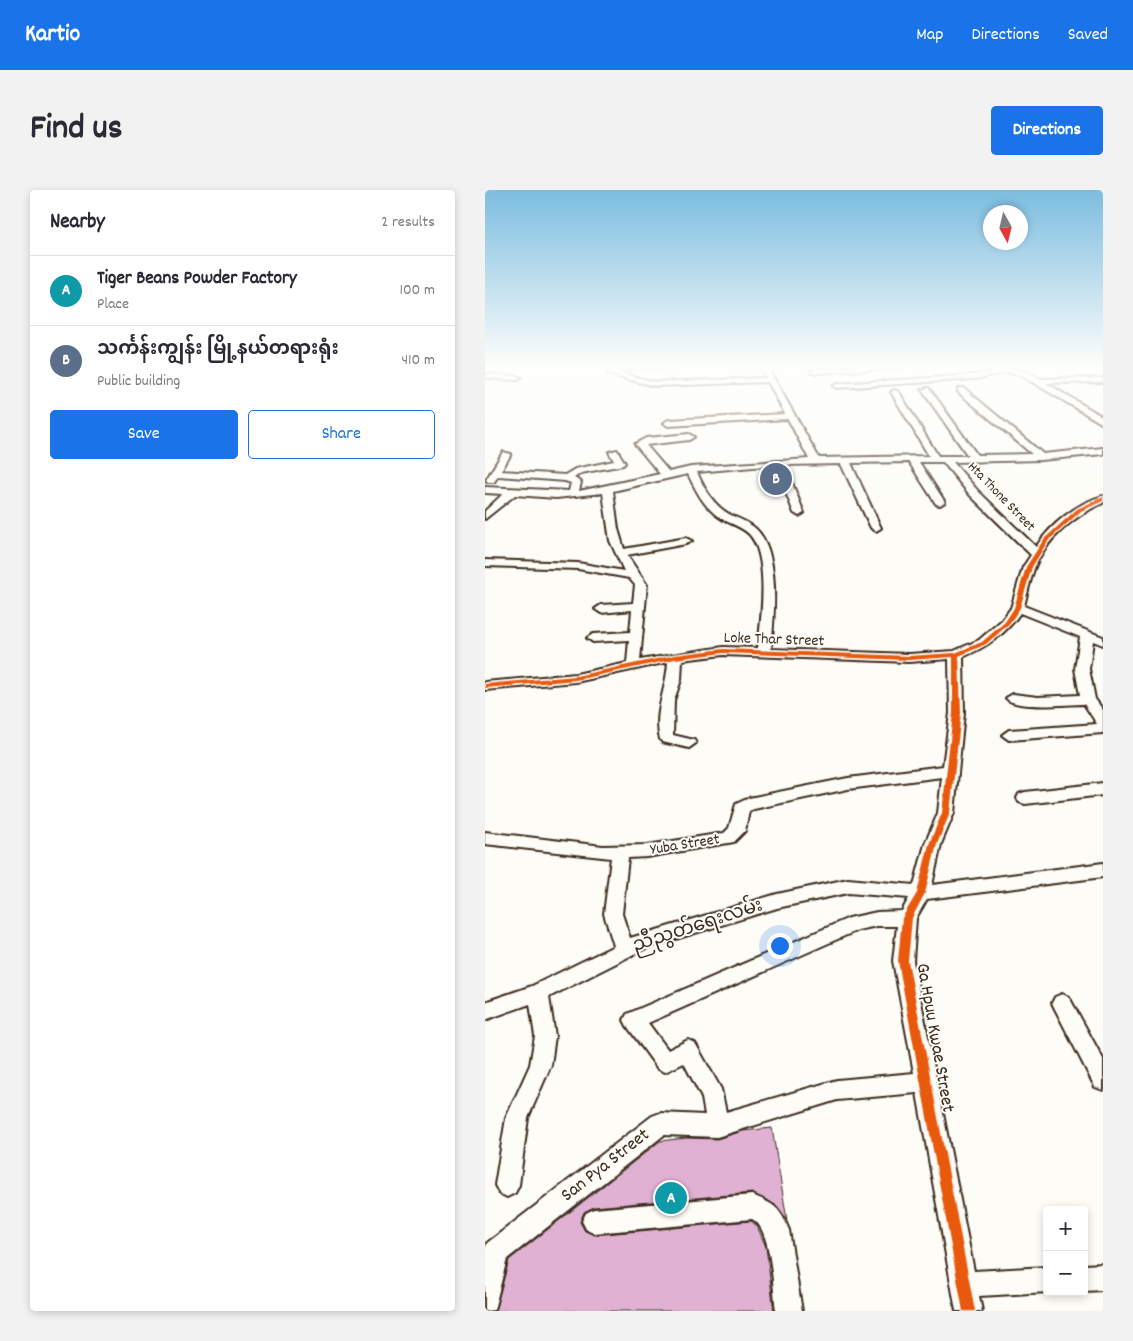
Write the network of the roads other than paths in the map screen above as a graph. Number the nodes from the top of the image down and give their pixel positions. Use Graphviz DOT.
graph roads {
  1 [pos="750,418"];
  2 [pos="792,418"];
  3 [pos="913,418"];
  4 [pos="947,418"];
  5 [pos="995,418"];
  6 [pos="667,423"];
  7 [pos="689,437"];
  8 [pos="614,452"];
  9 [pos="506,454"];
  10 [pos="1101,455"];
  11 [pos="1041,457"];
  12 [pos="975,458"];
  13 [pos="844,459"];
  14 [pos="912,459"];
  15 [pos="941,459"];
  16 [pos="815,460"];
  17 [pos="779,462"];
  18 [pos="691,470"];
  19 [pos="495,473"];
  20 [pos="666,475"];
  21 [pos="567,478"];
  22 [pos="487,487"];
  23 [pos="608,490"];
  24 [pos="511,493"];
  25 [pos="573,494"];
  26 [pos="1103,499"];
  27 [pos="940,502"];
  28 [pos="799,513"];
  29 [pos="485,516"];
  30 [pos="876,528"];
  31 [pos="686,541"];
  32 [pos="621,553"];
  33 [pos="1037,554"];
  34 [pos="485,563"];
  35 [pos="631,574"];
  36 [pos="639,606"];
  37 [pos="1017,608"];
  38 [pos="601,609"];
  39 [pos="636,636"];
  40 [pos="1087,636"];
  41 [pos="593,638"];
  42 [pos="1103,641"];
  43 [pos="764,653"];
  44 [pos="956,656"];
  45 [pos="675,657"];
  46 [pos="633,666"];
  47 [pos="485,686"];
  48 [pos="1013,698"];
  49 [pos="1088,699"];
  50 [pos="1103,722"];
  51 [pos="1103,728"];
  52 [pos="1009,735"];
  53 [pos="689,743"];
  54 [pos="950,771"];
  55 [pos="1103,789"];
  56 [pos="1025,798"];
  57 [pos="485,838"];
  58 [pos="620,851"];
  59 [pos="1103,870"];
  60 [pos="921,892"];
  61 [pos="907,918"];
  62 [pos="625,950"];
  63 [pos="538,993"];
  64 [pos="1063,1003"];
  65 [pos="485,1011"];
  66 [pos="1103,1080"];
  67 [pos="925,1082"];
  68 [pos="717,1126"];
  69 [pos="507,1185"];
  70 [pos="594,1221"];
  71 [pos="1103,1277"];
  72 [pos="1088,1278"];
  73 [pos="1043,1280"];
  74 [pos="963,1284"];
  75 [pos="485,1301"];
  76 [pos="789,1311"];
  77 [pos="969,1311"];
  1 -- 6 [label="street"];
  2 -- 16 [label="street"];
  3 -- 15 [label="street, Hta Thone Street"];
  4 -- 12 [label="street"];
  5 -- 11 [label="street"];
  7 -- 20 [label="street"];
  8 -- 21 [label="street"];
  9 -- 19 [label="street"];
  10 -- 11 [label="street"];
  11 -- 12 [label="street"];
  12 -- 15 [label="street"];
  13 -- 14 [label="street"];
  13 -- 16 [label="street"];
  13 -- 30 [label="street"];
  14 -- 15 [label="street"];
  14 -- 27 [label="street"];
  15 -- 33 [label="street, Hta Thone Street"];
  16 -- 17 [label="street"];
  17 -- 18 [label="street"];
  17 -- 28 [label="street"];
  18 -- 20 [label="street"];
  18 -- 43 [label="street"];
  19 -- 21 [label="street"];
  19 -- 22 [label="street"];
  20 -- 23 [label="street"];
  21 -- 25 [label="street"];
  22 -- 24 [label="street"];
  23 -- 25 [label="street"];
  23 -- 32 [label="street"];
  24 -- 25 [label="street"];
  24 -- 29 [label="street"];
  26 -- 33 [label="street"];
  31 -- 32 [label="street"];
  32 -- 35 [label="street"];
  33 -- 37 [label="street"];
  34 -- 35 [label="street"];
  35 -- 36 [label="street"];
  36 -- 38 [label="street"];
  36 -- 39 [label="street"];
  37 -- 40 [label="street"];
  37 -- 44 [label="street, Loke Thar Street"];
  39 -- 41 [label="street"];
  39 -- 46 [label="street"];
  40 -- 42 [label="street"];
  40 -- 49 [label="street"];
  43 -- 44 [label="street, Loke Thar Street"];
  43 -- 45 [label="street, Loke Thar Street"];
  44 -- 54 [label="street, Ga Hpuu Kwae Street"];
  45 -- 46 [label="street, Loke Thar Street"];
  45 -- 53 [label="street"];
  46 -- 47 [label="street, Loke Thar Street"];
  48 -- 49 [label="street"];
  49 -- 50 [label="street"];
  51 -- 52 [label="street"];
  54 -- 58 [label="street, Yuba Street"];
  54 -- 60 [label="street, Ga Hpuu Kwae Street"];
  55 -- 56 [label="street"];
  57 -- 58 [label="street, Yuba Street"];
  58 -- 62 [label="street"];
  59 -- 60 [label="street, ညီညွတ်ရေးလမ်း"];
  60 -- 61 [label="street, Ga Hpuu Kwae Street"];
  60 -- 62 [label="street, ညီညွတ်ရေးလမ်း"];
  61 -- 67 [label="street, Ga Hpuu Kwae Street"];
  61 -- 68 [label="street"];
  62 -- 63 [label="street, ညီညွတ်ရေးလမ်း"];
  63 -- 65 [label="street, ညီညွတ်ရေးလမ်း"];
  63 -- 69 [label="street"];
  64 -- 66 [label="street"];
  67 -- 68 [label="street, San Pya Street"];
  67 -- 74 [label="street, Ga Hpuu Kwae Street"];
  68 -- 75 [label="street, San Pya Street"];
  70 -- 76 [label="street"];
  71 -- 72 [label="street"];
  73 -- 74 [label="street"];
  74 -- 77 [label="street, Ga Hpuu Kwae Street"];
}
